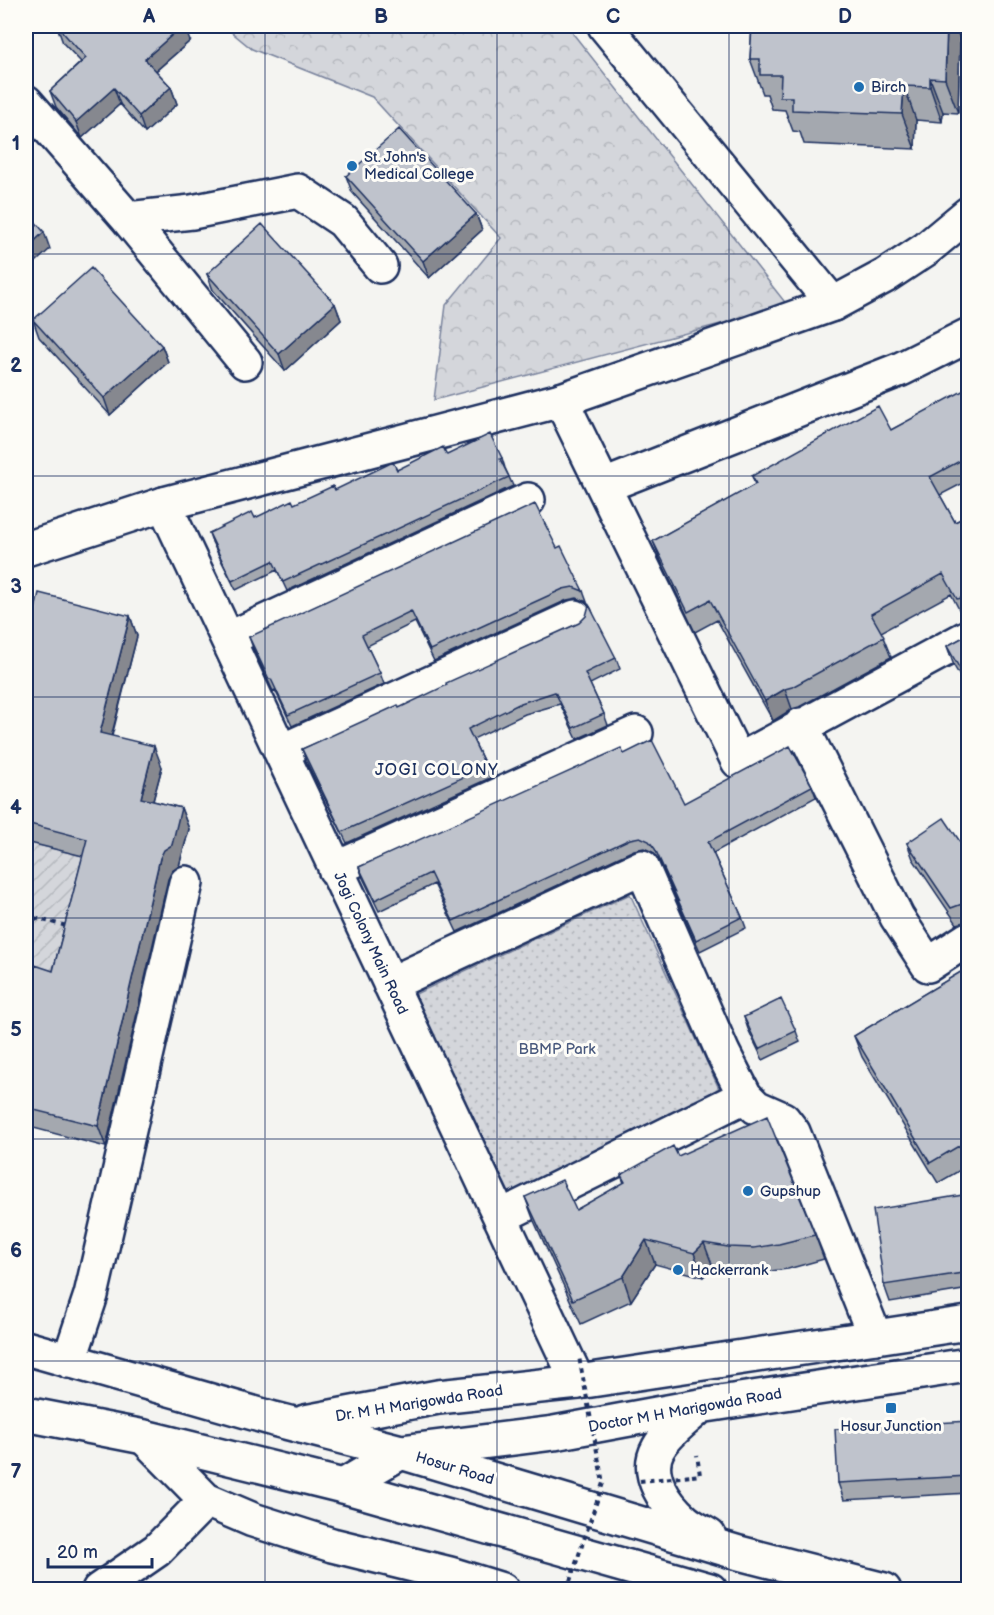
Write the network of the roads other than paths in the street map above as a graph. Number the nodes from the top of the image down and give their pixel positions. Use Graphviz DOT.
graph roads {
  1 [pos="605,26"];
  2 [pos="26,102"];
  3 [pos="969,214"];
  4 [pos="128,219"];
  5 [pos="380,266"];
  6 [pos="833,304"];
  7 [pos="969,339"];
  8 [pos="245,362"];
  9 [pos="561,400"];
  10 [pos="603,486"];
  11 [pos="528,500"];
  12 [pos="164,504"];
  13 [pos="26,549"];
  14 [pos="575,617"];
  15 [pos="969,637"];
  16 [pos="228,639"];
  17 [pos="801,725"];
  18 [pos="636,733"];
  19 [pos="282,751"];
  20 [pos="335,868"];
  21 [pos="186,883"];
  22 [pos="969,939"];
  23 [pos="390,984"];
  24 [pos="745,1096"];
  25 [pos="500,1217"];
  26 [pos="969,1323"];
  27 [pos="875,1337"];
  28 [pos="26,1348"];
  29 [pos="69,1361"];
  30 [pos="969,1365"];
  31 [pos="578,1369"];
  32 [pos="700,1406"];
  33 [pos="26,1414"];
  34 [pos="297,1423"];
  35 [pos="144,1437"];
  36 [pos="401,1452"];
  37 [pos="343,1486"];
  38 [pos="206,1500"];
  39 [pos="739,1554"];
  40 [pos="112,1585"];
  41 [pos="497,1589"];
  42 [pos="710,1590"];
  43 [pos="884,1590"];
  1 -- 6 [label="main road"];
  2 -- 4 [label="main road"];
  3 -- 6 [label="main road"];
  4 -- 5 [label="main road"];
  4 -- 8 [label="main road"];
  6 -- 9 [label="main road"];
  7 -- 10 [label="main road"];
  9 -- 10 [label="main road"];
  9 -- 12 [label="main road"];
  10 -- 17 [label="main road"];
  11 -- 16 [label="main road"];
  12 -- 13 [label="main road"];
  12 -- 16 [label="main road, Jogi Colony Main Road"];
  14 -- 19 [label="main road"];
  15 -- 17 [label="main road"];
  16 -- 19 [label="main road, Jogi Colony Main Road"];
  17 -- 22 [label="main road"];
  18 -- 20 [label="main road"];
  19 -- 20 [label="main road, Jogi Colony Main Road"];
  20 -- 23 [label="main road, Jogi Colony Main Road"];
  21 -- 29 [label="main road"];
  23 -- 24 [label="main road"];
  23 -- 25 [label="main road, Jogi Colony Main Road"];
  24 -- 25 [label="main road"];
  24 -- 27 [label="main road"];
  25 -- 31 [label="main road, Jogi Colony Main Road"];
  26 -- 27 [label="main road"];
  27 -- 31 [label="main road"];
  28 -- 29 [label="main road, Hosur Road"];
  29 -- 34 [label="main road, Hosur Road"];
  30 -- 32 [label="main road, Doctor M H Marigowda Road"];
  31 -- 34 [label="main road, Dr. M H Marigowda Road"];
  32 -- 36 [label="main road, Doctor M H Marigowda Road"];
  32 -- 39 [label="main road"];
  33 -- 35 [label="main road"];
  34 -- 36 [label="main road, Hosur Road"];
  35 -- 37 [label="main road"];
  35 -- 38 [label="main road"];
  36 -- 37 [label="main road"];
  36 -- 39 [label="main road, Hosur Road"];
  37 -- 42 [label="main road"];
  38 -- 40 [label="main road"];
  38 -- 41 [label="main road"];
  39 -- 43 [label="main road, Hosur Road"];
}
